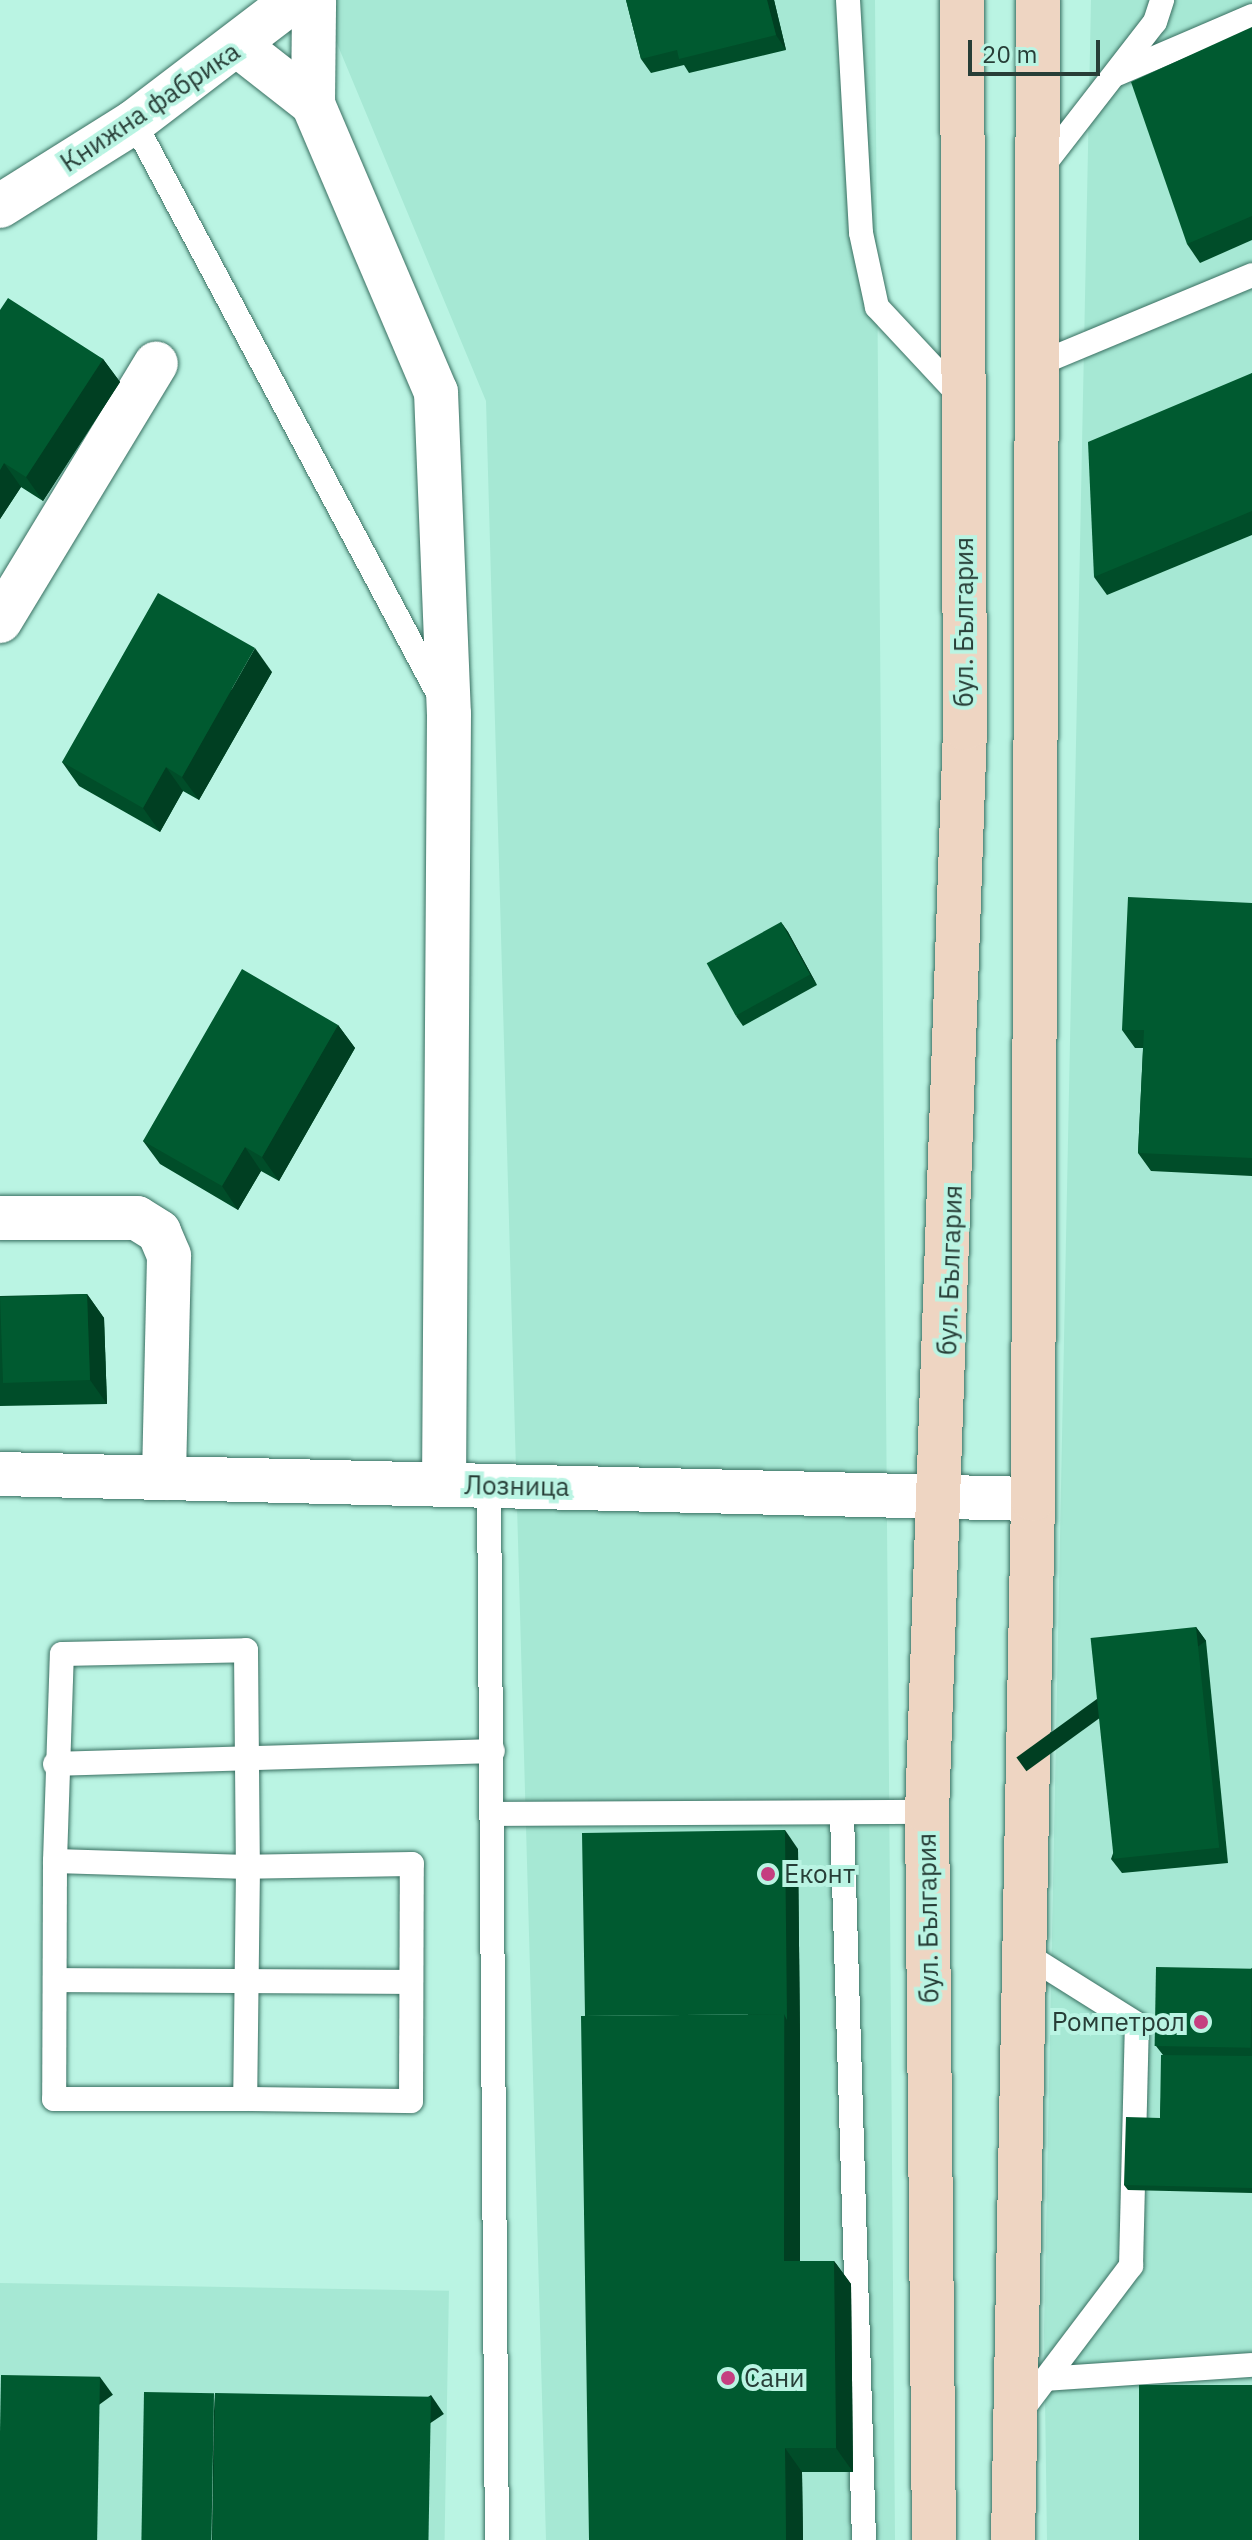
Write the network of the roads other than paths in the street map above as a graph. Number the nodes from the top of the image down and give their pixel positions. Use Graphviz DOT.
graph roads {
  1 [pos="294,0"];
  2 [pos="314,0"];
  3 [pos="848,0"];
  4 [pos="962,0"];
  5 [pos="1038,0"];
  6 [pos="1162,0"];
  7 [pos="1252,16"];
  8 [pos="240,47"];
  9 [pos="1115,74"];
  10 [pos="313,104"];
  11 [pos="134,122"];
  12 [pos="1037,176"];
  13 [pos="0,206"];
  14 [pos="1252,275"];
  15 [pos="156,363"];
  16 [pos="1036,365"];
  17 [pos="964,400"];
  18 [pos="0,621"];
  19 [pos="449,714"];
  20 [pos="0,1218"];
  21 [pos="0,1474"];
  22 [pos="164,1478"];
  23 [pos="444,1485"];
  24 [pos="489,1485"];
  25 [pos="942,1495"];
  26 [pos="1033,1499"];
  27 [pos="493,1751"];
  28 [pos="248,1758"];
  29 [pos="55,1764"];
  30 [pos="927,1812"];
  31 [pos="494,1814"];
  32 [pos="842,1815"];
  33 [pos="55,1861"];
  34 [pos="248,1867"];
  35 [pos="1024,1953"];
  36 [pos="55,1980"];
  37 [pos="246,1981"];
  38 [pos="411,1982"];
  39 [pos="245,2099"];
  40 [pos="1252,2365"];
  41 [pos="1045,2379"];
  42 [pos="1015,2419"];
  43 [pos="497,2540"];
  44 [pos="864,2540"];
  45 [pos="934,2540"];
  46 [pos="1013,2540"];
  1 -- 8 [label="street, Книжна фабрика"];
  2 -- 10 [label="street"];
  3 -- 17 [label="lane"];
  4 -- 17 [label="main road, бул. България"];
  5 -- 12 [label="main road"];
  6 -- 9 [label="lane"];
  7 -- 9 [label="lane"];
  8 -- 10 [label="street"];
  8 -- 11 [label="street, Книжна фабрика"];
  9 -- 12 [label="lane"];
  10 -- 19 [label="street"];
  11 -- 13 [label="street, Книжна фабрика"];
  11 -- 19 [label="lane"];
  12 -- 16 [label="main road"];
  14 -- 16 [label="lane"];
  15 -- 18 [label="street"];
  16 -- 26 [label="main road"];
  17 -- 25 [label="main road, бул. България"];
  19 -- 23 [label="street"];
  20 -- 22 [label="street"];
  21 -- 22 [label="street, Лозница"];
  22 -- 23 [label="street, Лозница"];
  23 -- 24 [label="street, Лозница"];
  24 -- 25 [label="street, Лозница"];
  24 -- 27 [label="lane"];
  25 -- 26 [label="street, Лозница"];
  25 -- 30 [label="main road, бул. България"];
  26 -- 35 [label="main road"];
  27 -- 28 [label="lane"];
  27 -- 31 [label="lane"];
  28 -- 29 [label="lane"];
  28 -- 29 [label="lane"];
  28 -- 34 [label="lane"];
  29 -- 33 [label="lane"];
  30 -- 32 [label="lane"];
  30 -- 45 [label="main road, бул. България"];
  31 -- 32 [label="lane"];
  31 -- 43 [label="lane"];
  32 -- 44 [label="lane"];
  33 -- 34 [label="lane"];
  33 -- 36 [label="lane"];
  34 -- 37 [label="lane"];
  34 -- 38 [label="lane"];
  35 -- 41 [label="lane"];
  35 -- 42 [label="main road"];
  36 -- 37 [label="lane"];
  36 -- 39 [label="lane"];
  37 -- 38 [label="lane"];
  37 -- 39 [label="lane"];
  38 -- 39 [label="lane"];
  40 -- 41 [label="lane"];
  41 -- 42 [label="lane"];
  42 -- 46 [label="main road"];
}
